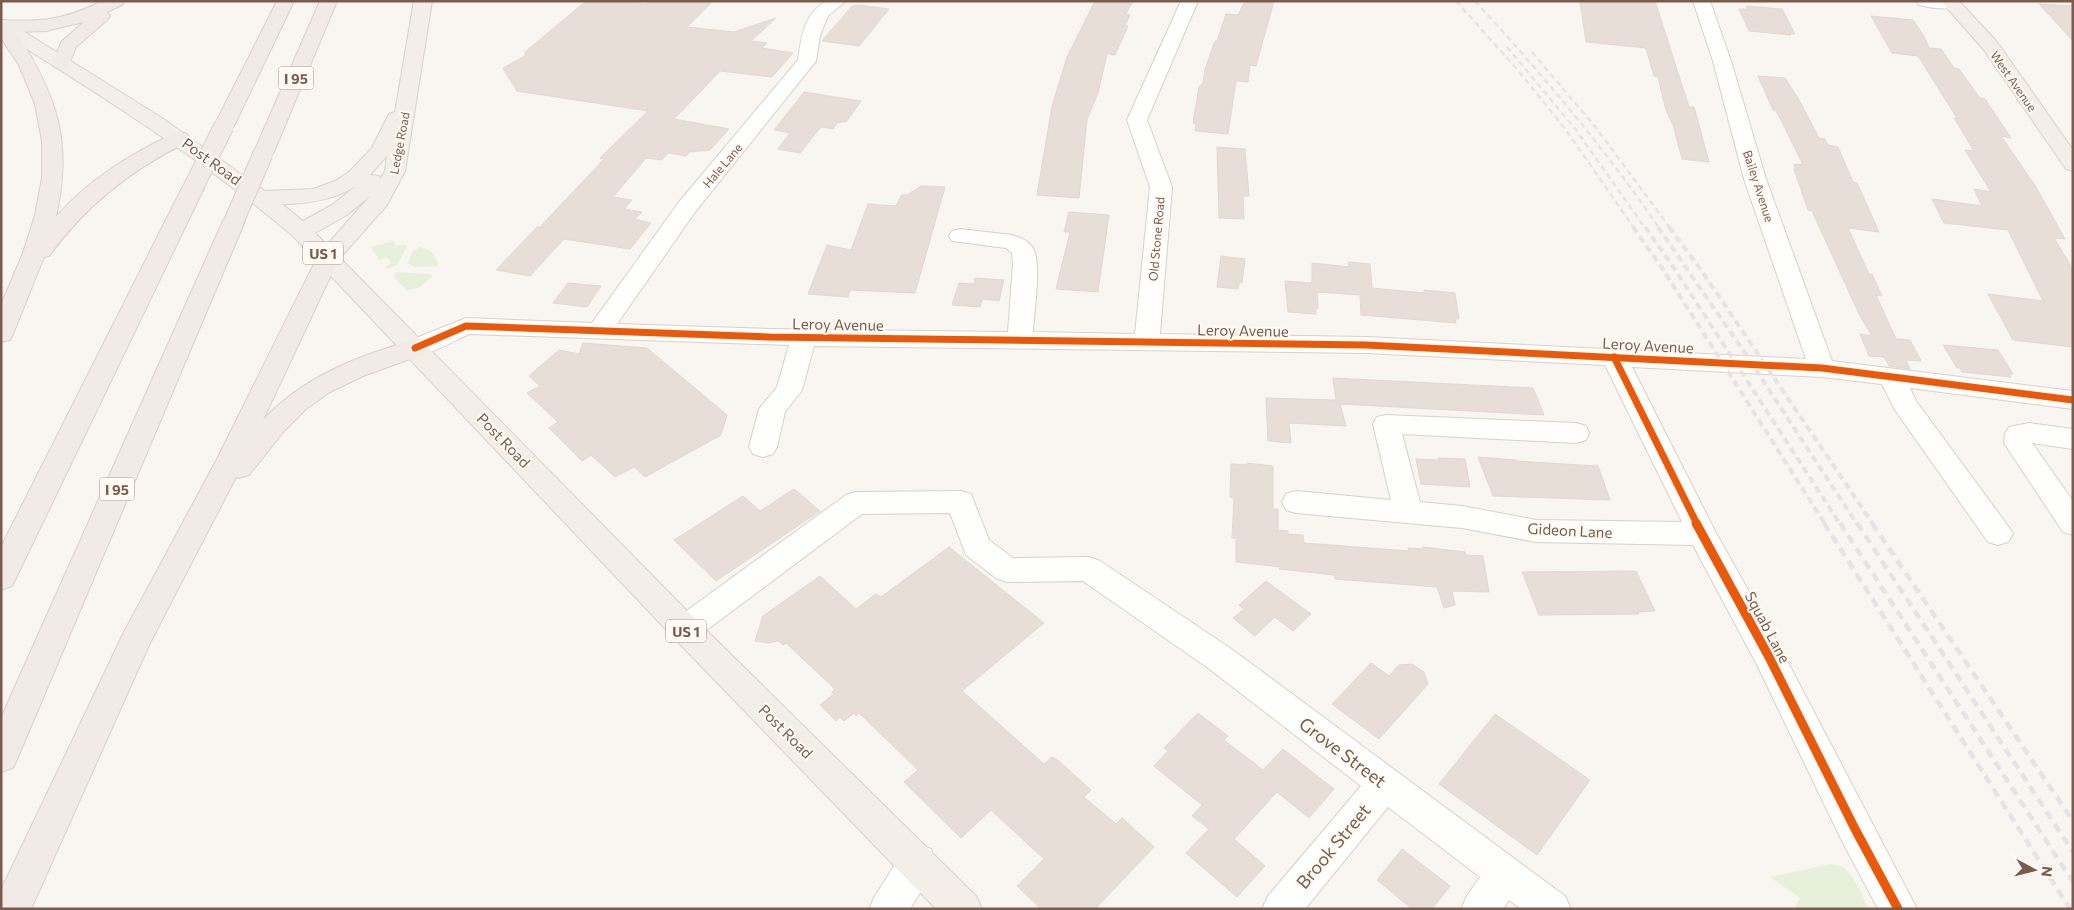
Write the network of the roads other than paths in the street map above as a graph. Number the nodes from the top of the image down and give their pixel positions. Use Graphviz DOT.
graph roads {
  1 [pos="116,1"];
  2 [pos="120,1"];
  3 [pos="286,1"];
  4 [pos="329,1"];
  5 [pos="838,1"];
  6 [pos="1190,1"];
  7 [pos="1700,1"];
  8 [pos="1924,1"];
  9 [pos="1950,2"];
  10 [pos="423,3"];
  11 [pos="2,25"];
  12 [pos="61,63"];
  13 [pos="408,94"];
  14 [pos="180,138"];
  15 [pos="382,149"];
  16 [pos="2073,165"];
  17 [pos="261,197"];
  18 [pos="301,230"];
  19 [pos="960,236"];
  20 [pos="328,258"];
  21 [pos="26,277"];
  22 [pos="599,331"];
  23 [pos="1,334"];
  24 [pos="804,337"];
  25 [pos="1020,340"];
  26 [pos="1147,342"];
  27 [pos="415,348"];
  28 [pos="1614,357"];
  29 [pos="1822,368"];
  30 [pos="1892,378"];
  31 [pos="2073,400"];
  32 [pos="1576,433"];
  33 [pos="2073,440"];
  34 [pos="763,447"];
  35 [pos="1296,502"];
  36 [pos="1409,512"];
  37 [pos="2073,524"];
  38 [pos="1702,534"];
  39 [pos="1998,534"];
  40 [pos="1,578"];
  41 [pos="163,584"];
  42 [pos="684,629"];
  43 [pos="1,757"];
  44 [pos="1385,784"];
  45 [pos="918,862"];
  46 [pos="1505,874"];
  47 [pos="12,909"];
  48 [pos="888,909"];
  49 [pos="963,909"];
  50 [pos="1280,909"];
  51 [pos="1480,909"];
  52 [pos="1552,909"];
  53 [pos="1898,909"];
  1 -- 11 [label="highway"];
  2 -- 12 [label="highway"];
  3 -- 40 [label="highway, bridge"];
  4 -- 43 [label="highway, I 95, bridge"];
  5 -- 22 [label="street, Hale Lane"];
  6 -- 26 [label="street, Old Stone Road"];
  7 -- 29 [label="street, Bailey Avenue"];
  8 -- 9 [label="street"];
  9 -- 16 [label="main road, West Avenue"];
  10 -- 13 [label="main road, Ledge Road"];
  11 -- 12 [label="main road, Post Road / US 1"];
  11 -- 21 [label="highway"];
  12 -- 14 [label="main road, Post Road / US 1"];
  13 -- 15 [label="main road, Ledge Road"];
  13 -- 20 [label="main road, Ledge Road"];
  14 -- 17 [label="main road, Post Road / US 1"];
  14 -- 21 [label="highway"];
  15 -- 17 [label="main road, Ledge Road"];
  15 -- 18 [label="main road, Ledge Road"];
  17 -- 18 [label="main road, Post Road / US 1"];
  18 -- 20 [label="main road, Post Road / US 1"];
  19 -- 25 [label="street"];
  20 -- 27 [label="main road, Post Road / US 1"];
  20 -- 41 [label="highway"];
  21 -- 23 [label="highway"];
  22 -- 24 [label="street, Leroy Avenue"];
  22 -- 27 [label="street, Leroy Avenue"];
  24 -- 25 [label="street, Leroy Avenue"];
  24 -- 34 [label="street"];
  25 -- 26 [label="street, Leroy Avenue"];
  26 -- 28 [label="street, Leroy Avenue"];
  27 -- 41 [label="highway"];
  27 -- 42 [label="main road, Post Road / US 1"];
  28 -- 29 [label="street, Leroy Avenue"];
  28 -- 38 [label="street, Squab Lane"];
  29 -- 30 [label="street, Leroy Avenue"];
  30 -- 31 [label="street, Leroy Avenue"];
  30 -- 39 [label="street"];
  32 -- 36 [label="street"];
  33 -- 37 [label="street"];
  35 -- 36 [label="street, Gideon Lane"];
  36 -- 38 [label="street, Gideon Lane"];
  38 -- 53 [label="street, Squab Lane"];
  41 -- 47 [label="highway"];
  42 -- 44 [label="street, Grove Street"];
  42 -- 45 [label="main road, Post Road / US 1"];
  44 -- 46 [label="street, Grove Street"];
  44 -- 50 [label="street, Brook Street"];
  45 -- 48 [label="street"];
  45 -- 49 [label="main road, Post Road / US 1"];
  46 -- 51 [label="street"];
  46 -- 52 [label="street, Grove Street"];
}
